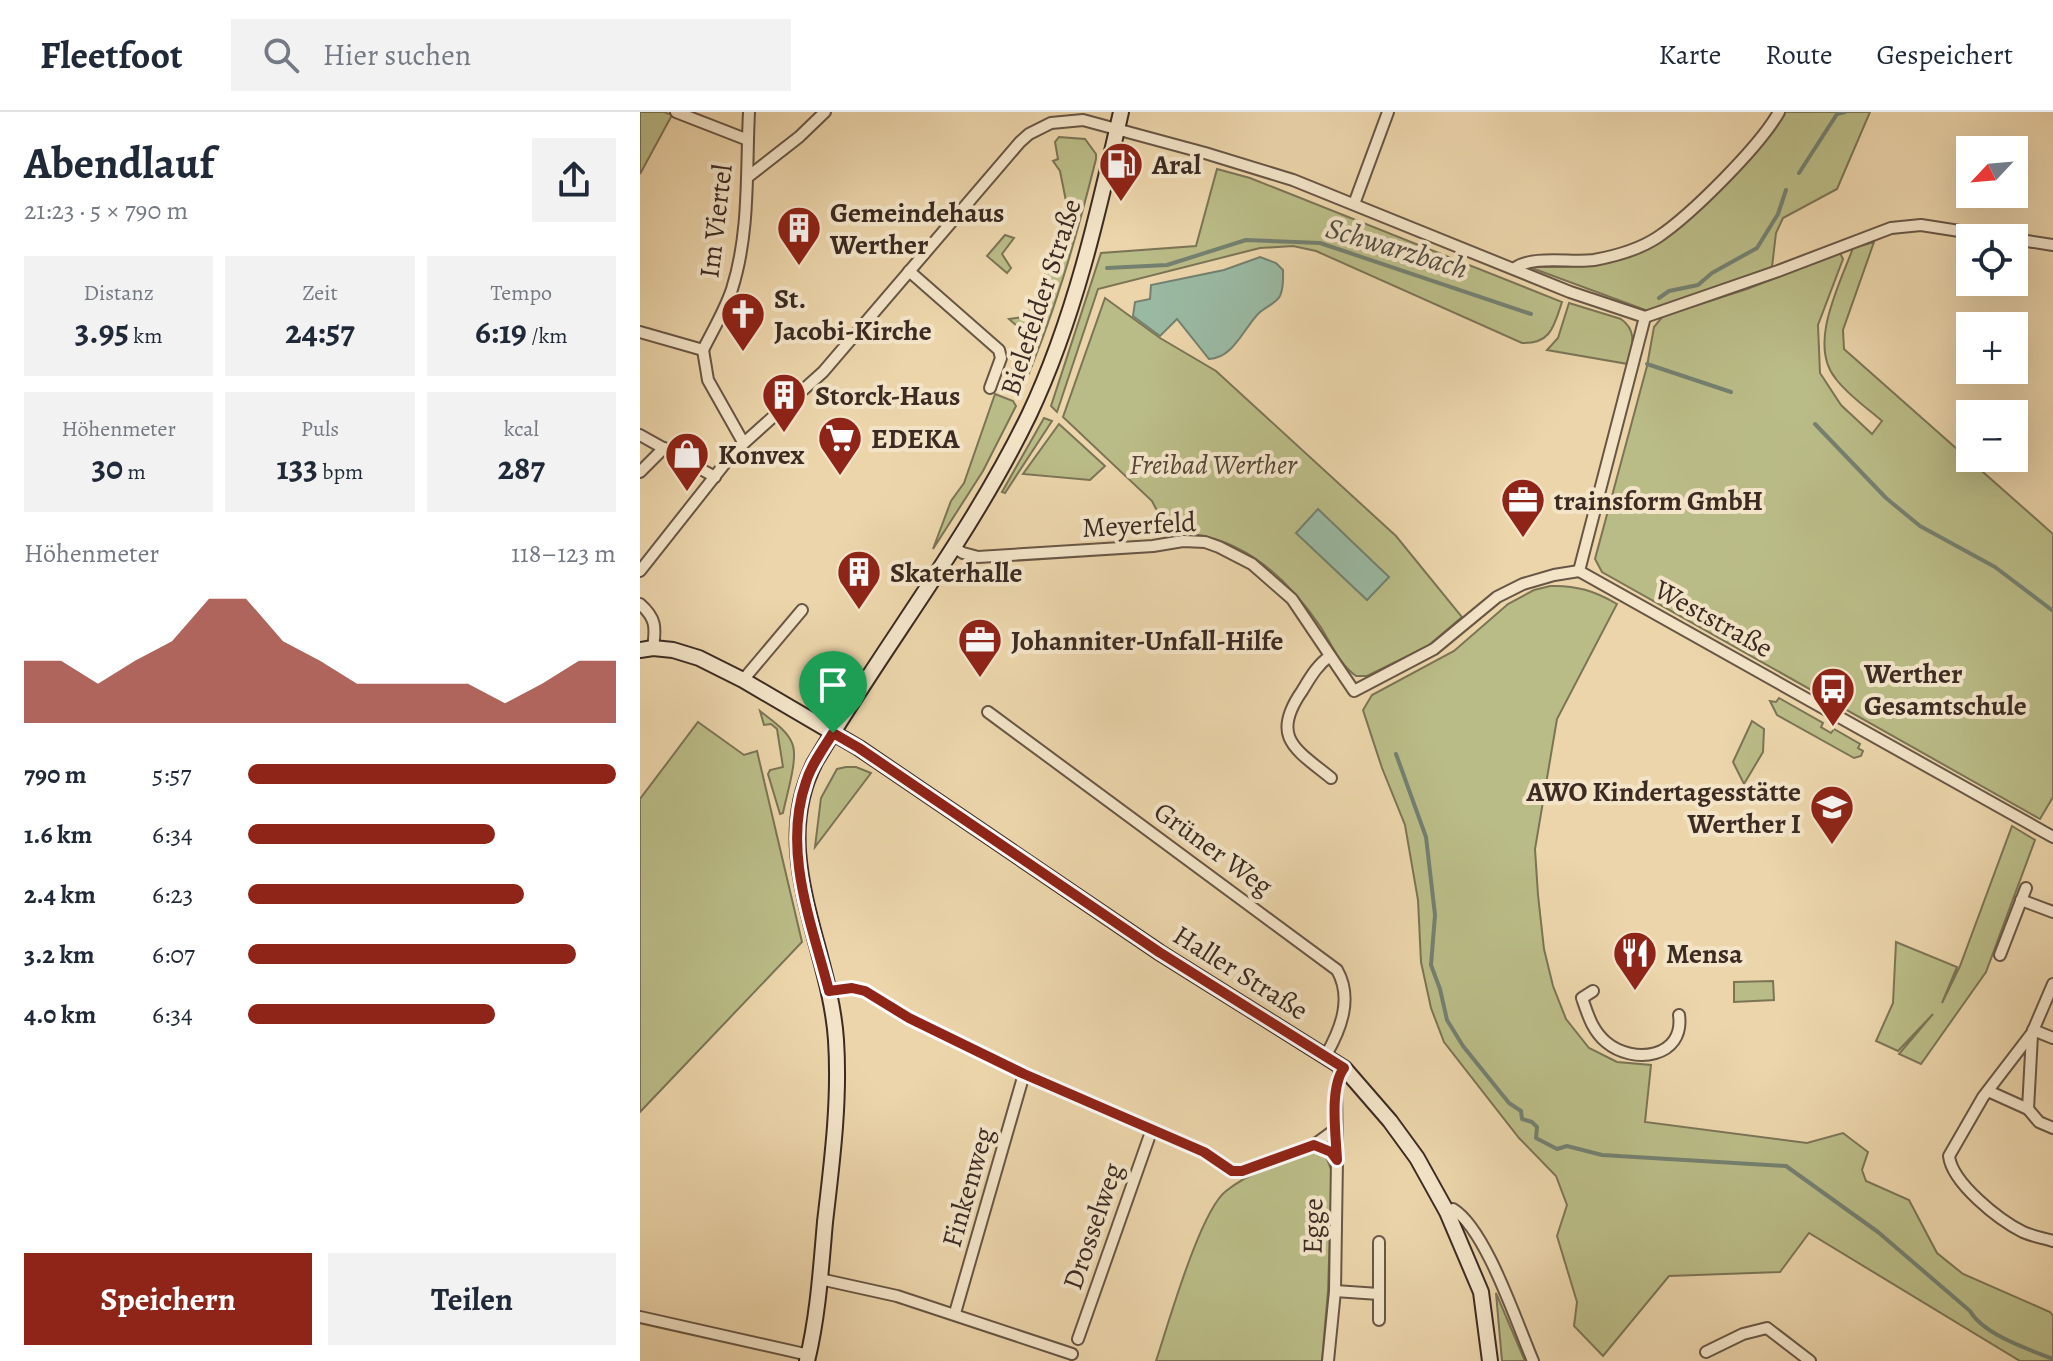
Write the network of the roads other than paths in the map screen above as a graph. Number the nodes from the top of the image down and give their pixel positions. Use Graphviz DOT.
graph roads {
  1 [pos="676,112"];
  2 [pos="749,112"];
  3 [pos="825,112"];
  4 [pos="1121,112"];
  5 [pos="1388,112"];
  6 [pos="1779,112"];
  7 [pos="1117,129"];
  8 [pos="748,140"];
  9 [pos="749,176"];
  10 [pos="1354,204"];
  11 [pos="1956,230"];
  12 [pos="2028,241"];
  13 [pos="2053,245"];
  14 [pos="1515,268"];
  15 [pos="909,271"];
  16 [pos="1645,317"];
  17 [pos="640,332"];
  18 [pos="703,350"];
  19 [pos="990,388"];
  20 [pos="640,435"];
  21 [pos="743,442"];
  22 [pos="664,448"];
  23 [pos="640,472"];
  24 [pos="715,477"];
  25 [pos="953,547"];
  26 [pos="640,571"];
  27 [pos="1579,571"];
  28 [pos="640,604"];
  29 [pos="802,610"];
  30 [pos="647,649"];
  31 [pos="1330,656"];
  32 [pos="743,680"];
  33 [pos="988,712"];
  34 [pos="833,733"];
  35 [pos="1331,778"];
  36 [pos="2053,837"];
  37 [pos="2026,888"];
  38 [pos="2021,900"];
  39 [pos="2053,912"];
  40 [pos="2000,955"];
  41 [pos="2053,984"];
  42 [pos="829,991"];
  43 [pos="1593,991"];
  44 [pos="1679,1015"];
  45 [pos="2032,1032"];
  46 [pos="2053,1038"];
  47 [pos="1326,1055"];
  48 [pos="1344,1068"];
  49 [pos="1024,1074"];
  50 [pos="1988,1091"];
  51 [pos="2028,1109"];
  52 [pos="2053,1128"];
  53 [pos="1152,1129"];
  54 [pos="1336,1129"];
  55 [pos="1314,1145"];
  56 [pos="1337,1160"];
  57 [pos="1447,1212"];
  58 [pos="2053,1241"];
  59 [pos="1379,1242"];
  60 [pos="820,1279"];
  61 [pos="1335,1291"];
  62 [pos="1379,1294"];
  63 [pos="955,1313"];
  64 [pos="640,1317"];
  65 [pos="1379,1320"];
  66 [pos="1078,1339"];
  67 [pos="1706,1352"];
  68 [pos="1072,1354"];
  69 [pos="808,1358"];
  70 [pos="1328,1361"];
  71 [pos="1490,1361"];
  72 [pos="1533,1361"];
  73 [pos="1810,1361"];
  1 -- 8 [label="street"];
  2 -- 8 [label="street, Im Viertel"];
  3 -- 9 [label="street"];
  4 -- 7 [label="main road, Bielefelder Straße"];
  5 -- 10 [label="street"];
  6 -- 14 [label="street"];
  7 -- 10 [label="street"];
  7 -- 15 [label="street"];
  7 -- 25 [label="main road, Bielefelder Straße"];
  8 -- 9 [label="street, Im Viertel"];
  9 -- 18 [label="street, Im Viertel"];
  10 -- 14 [label="street"];
  11 -- 16 [label="street"];
  12 -- 13 [label="street"];
  14 -- 16 [label="street"];
  15 -- 19 [label="street"];
  15 -- 21 [label="street"];
  16 -- 27 [label="street"];
  17 -- 18 [label="street"];
  18 -- 21 [label="street"];
  20 -- 22 [label="street"];
  21 -- 24 [label="street"];
  22 -- 23 [label="street"];
  22 -- 24 [label="street"];
  24 -- 26 [label="street"];
  25 -- 31 [label="street, Meyerfeld"];
  25 -- 34 [label="main road, Bielefelder Straße"];
  27 -- 31 [label="street, Meyerfeld"];
  27 -- 36 [label="street, Weststraße"];
  28 -- 30 [label="street"];
  29 -- 32 [label="street"];
  30 -- 32 [label="main road, Haller Straße"];
  31 -- 35 [label="street"];
  32 -- 34 [label="main road, Haller Straße"];
  33 -- 47 [label="street, Grüner Weg"];
  34 -- 42 [label="main road, Bielefelder Straße"];
  34 -- 47 [label="main road, Haller Straße"];
  37 -- 38 [label="street"];
  38 -- 39 [label="street"];
  38 -- 40 [label="street"];
  41 -- 45 [label="street"];
  42 -- 49 [label="street"];
  42 -- 60 [label="main road, Bielefelder Straße"];
  43 -- 44 [label="street"];
  45 -- 46 [label="street"];
  45 -- 50 [label="street"];
  45 -- 51 [label="street"];
  47 -- 48 [label="main road, Haller Straße"];
  48 -- 54 [label="street, Egge"];
  48 -- 57 [label="main road, Haller Straße"];
  49 -- 53 [label="street"];
  49 -- 63 [label="street, Finkenweg"];
  50 -- 51 [label="street"];
  50 -- 58 [label="street"];
  51 -- 52 [label="street"];
  53 -- 55 [label="street"];
  53 -- 66 [label="street, Drosselweg"];
  54 -- 55 [label="street"];
  54 -- 56 [label="street, Egge"];
  55 -- 56 [label="street"];
  56 -- 61 [label="street, Egge"];
  57 -- 71 [label="main road, Haller Straße"];
  57 -- 72 [label="street"];
  59 -- 62 [label="street"];
  60 -- 63 [label="street"];
  60 -- 69 [label="main road, Bielefelder Straße"];
  61 -- 62 [label="street, Egge"];
  61 -- 70 [label="street, Egge"];
  62 -- 65 [label="street"];
  63 -- 68 [label="street"];
  64 -- 69 [label="street"];
  67 -- 73 [label="street"];
}
